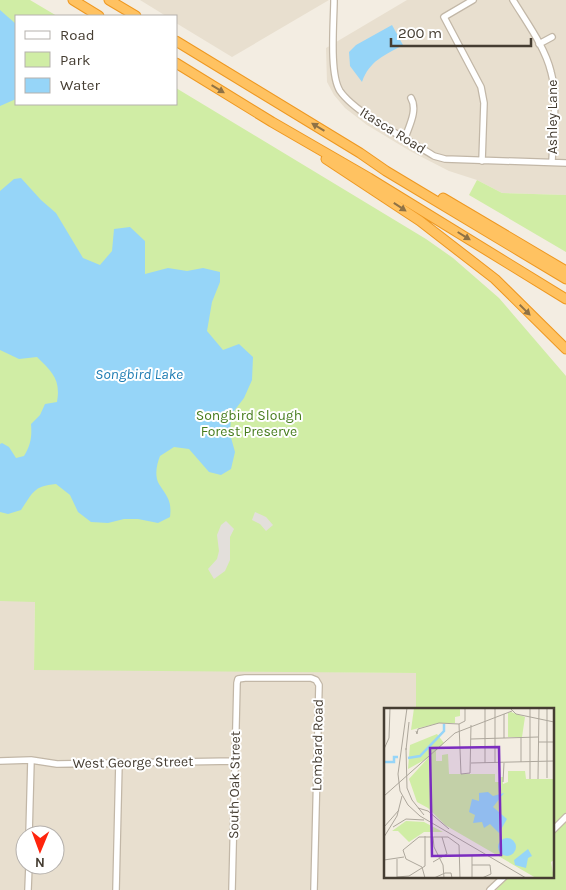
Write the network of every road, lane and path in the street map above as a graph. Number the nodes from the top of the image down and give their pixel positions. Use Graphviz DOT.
graph roads {
  1 [pos="72,0"];
  2 [pos="109,0"];
  3 [pos="334,0"];
  4 [pos="473,0"];
  5 [pos="514,0"];
  6 [pos="97,15"];
  7 [pos="134,15"];
  8 [pos="552,37"];
  9 [pos="178,42"];
  10 [pos="540,44"];
  11 [pos="178,64"];
  12 [pos="411,98"];
  13 [pos="272,122"];
  14 [pos="405,138"];
  15 [pos="360,152"];
  16 [pos="482,161"];
  17 [pos="552,162"];
  18 [pos="566,163"];
  19 [pos="566,271"];
  20 [pos="566,279"];
  21 [pos="566,299"];
  22 [pos="566,350"];
  23 [pos="238,679"];
  24 [pos="31,760"];
  25 [pos="0,761"];
  26 [pos="235,761"];
  27 [pos="119,762"];
  28 [pos="566,818"];
  29 [pos="29,825"];
  30 [pos="554,829"];
  31 [pos="29,875"];
  32 [pos="503,878"];
  33 [pos="28,890"];
  34 [pos="116,890"];
  35 [pos="232,890"];
  36 [pos="314,890"];
  37 [pos="490,890"];
  1 -- 6 [label="highway"];
  2 -- 7 [label="highway"];
  3 -- 14 [label="street, Itasca Road"];
  4 -- 16 [label="street"];
  5 -- 10 [label="street, Ashley Lane"];
  8 -- 10 [label="street"];
  15 -- 9 [label="highway, one-way"];
  10 -- 17 [label="street, Ashley Lane"];
  11 -- 13 [label="highway, one-way"];
  12 -- 14 [label="street"];
  13 -- 21 [label="highway, one-way"];
  13 -- 22 [label="highway, one-way"];
  14 -- 16 [label="street, Itasca Road"];
  15 -- 19 [label="highway"];
  15 -- 20 [label="highway"];
  16 -- 17 [label="street, Itasca Road"];
  17 -- 18 [label="street, Itasca Road"];
  23 -- 26 [label="street, South Oak Street"];
  23 -- 36 [label="street, Lombard Road"];
  24 -- 25 [label="street, West George Street"];
  24 -- 27 [label="street, West George Street"];
  24 -- 29 [label="street"];
  26 -- 27 [label="street, West George Street"];
  26 -- 35 [label="street, South Oak Street"];
  27 -- 34 [label="street"];
  28 -- 30 [label="street"];
  31 -- 33 [label="street"];
  32 -- 37 [label="street"];
}
